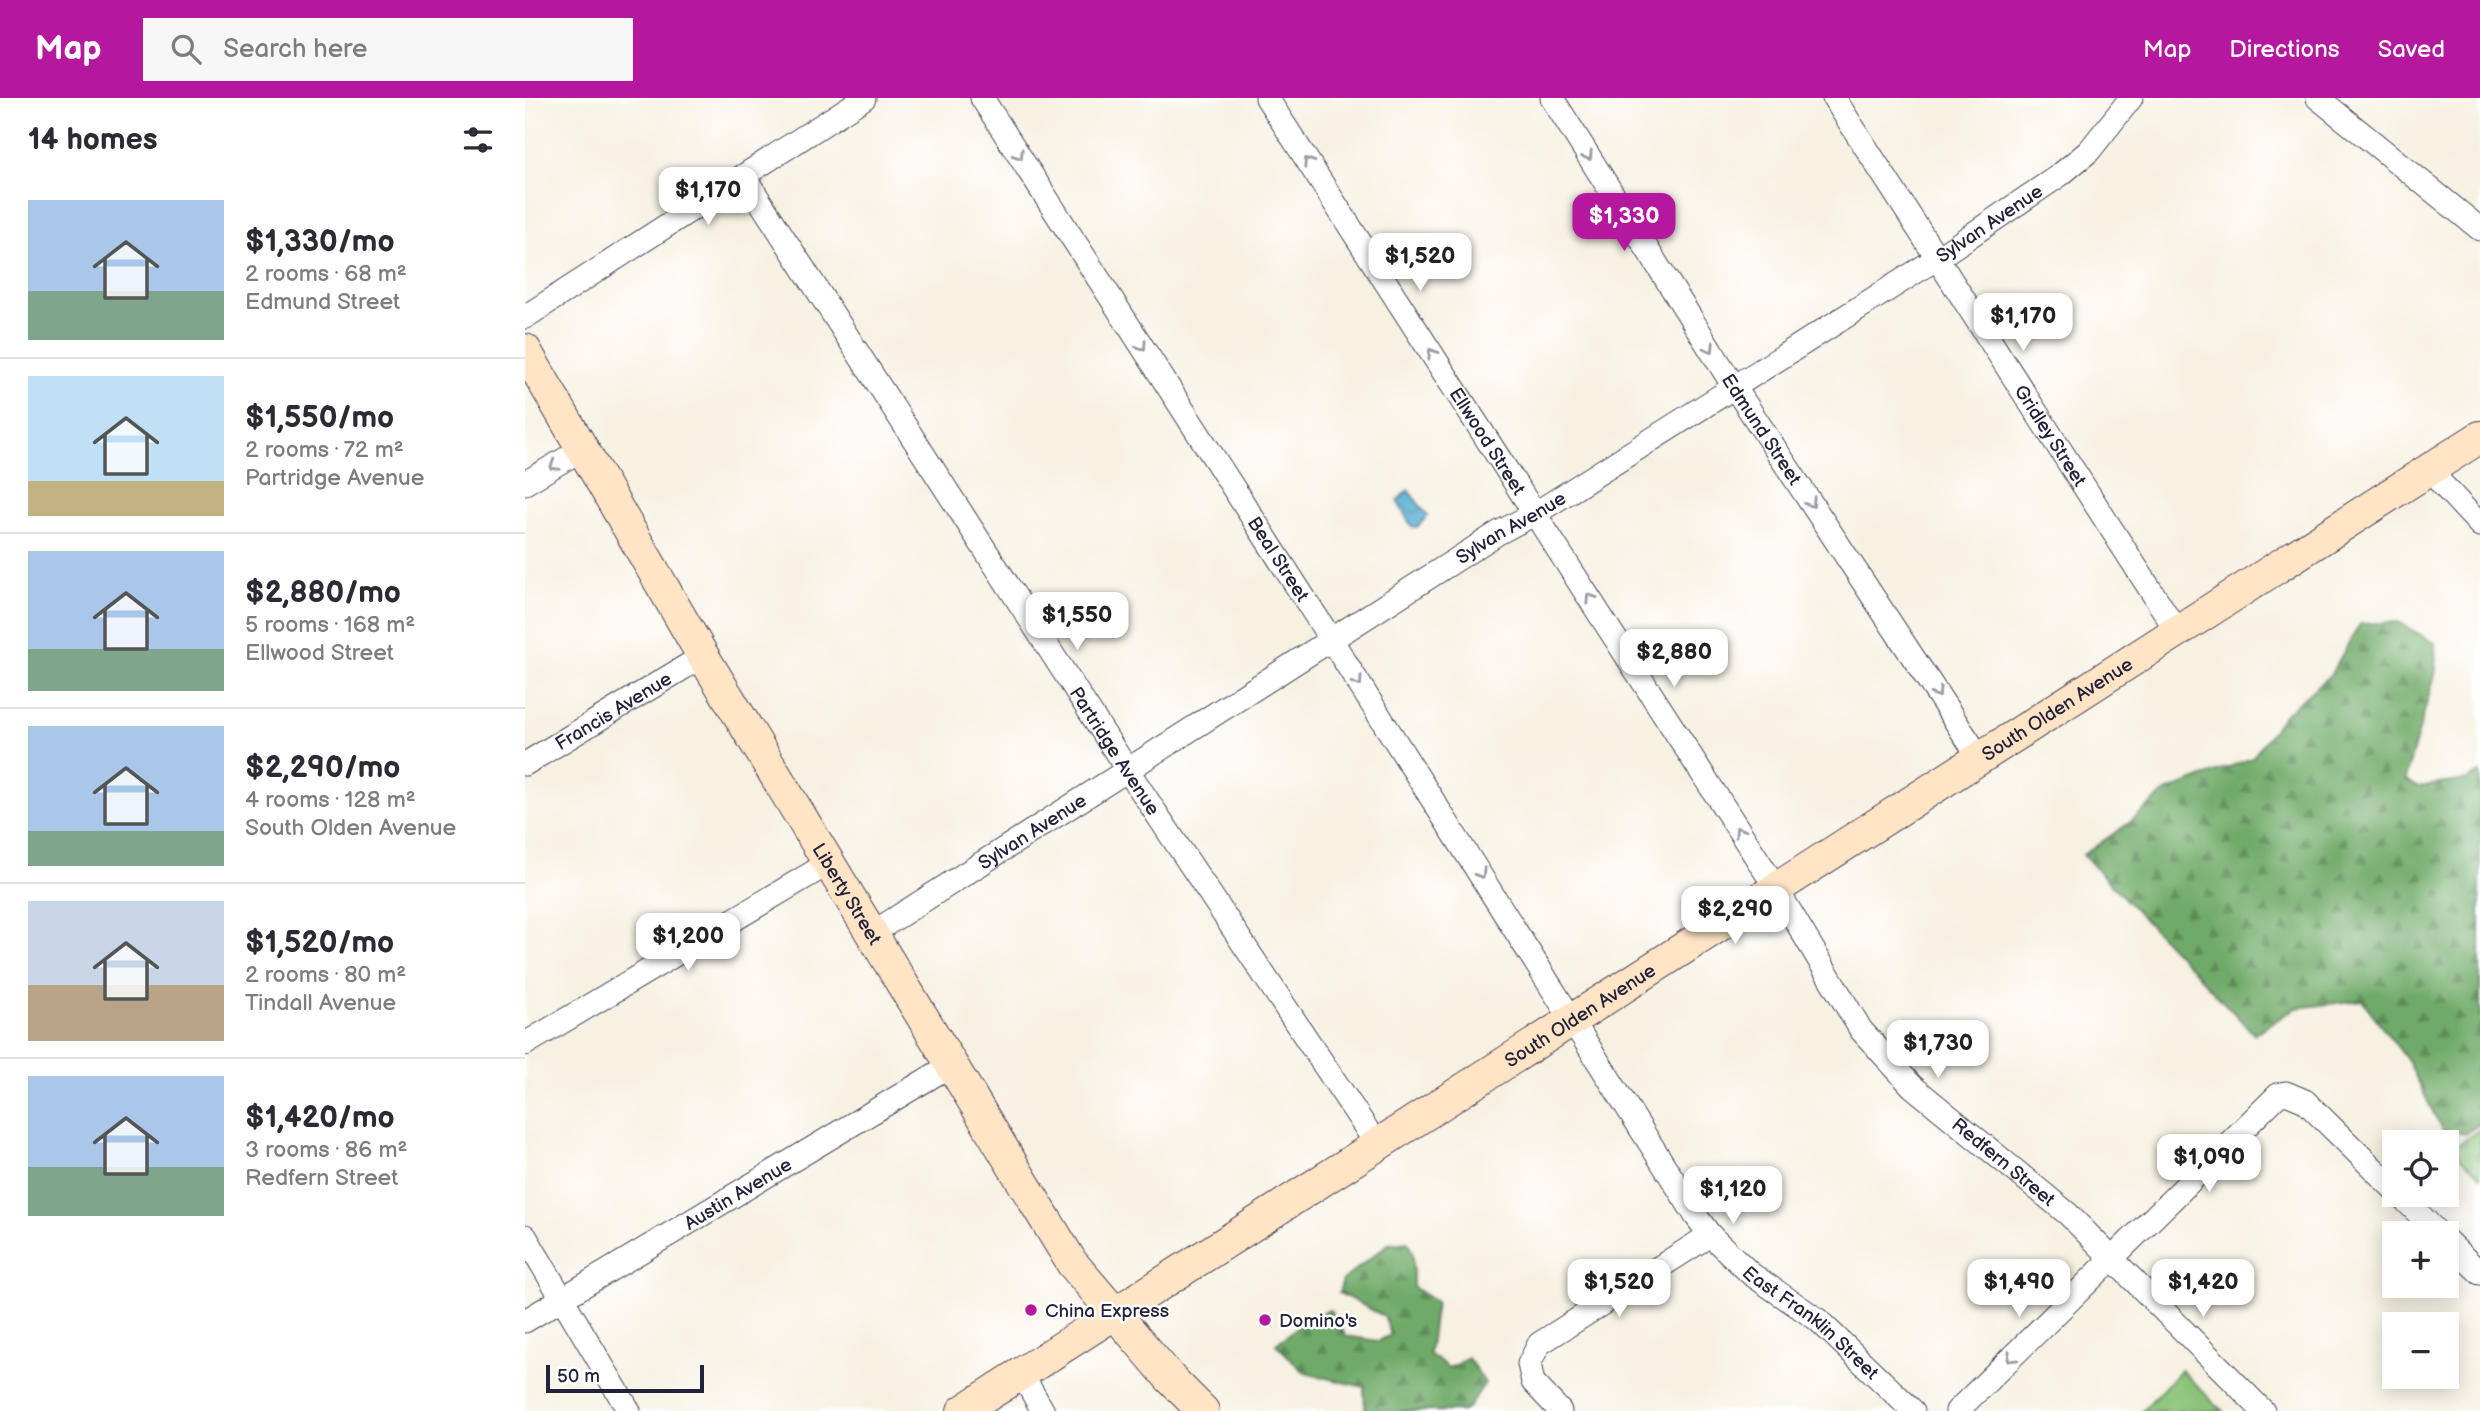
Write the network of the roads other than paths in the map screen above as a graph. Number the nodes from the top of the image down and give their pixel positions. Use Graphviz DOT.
graph roads {
  1 [pos="864,98"];
  2 [pos="982,98"];
  3 [pos="1267,98"];
  4 [pos="1552,98"];
  5 [pos="1834,98"];
  6 [pos="2131,98"];
  7 [pos="2318,98"];
  8 [pos="745,178"];
  9 [pos="2480,229"];
  10 [pos="1936,259"];
  11 [pos="525,317"];
  12 [pos="525,350"];
  13 [pos="1733,385"];
  14 [pos="2480,438"];
  15 [pos="584,448"];
  16 [pos="2429,470"];
  17 [pos="525,483"];
  18 [pos="1536,513"];
  19 [pos="2480,525"];
  20 [pos="2177,631"];
  21 [pos="1332,641"];
  22 [pos="703,656"];
  23 [pos="1979,757"];
  24 [pos="525,764"];
  25 [pos="1128,771"];
  26 [pos="829,863"];
  27 [pos="1776,888"];
  28 [pos="871,934"];
  29 [pos="1574,1020"];
  30 [pos="525,1044"];
  31 [pos="951,1065"];
  32 [pos="1378,1146"];
  33 [pos="2382,1177"];
  34 [pos="2412,1207"];
  35 [pos="2426,1221"];
  36 [pos="1710,1235"];
  37 [pos="525,1236"];
  38 [pos="2459,1253"];
  39 [pos="2112,1259"];
  40 [pos="2480,1273"];
  41 [pos="562,1298"];
  42 [pos="1115,1315"];
  43 [pos="525,1321"];
  44 [pos="1022,1375"];
  45 [pos="629,1411"];
  46 [pos="963,1411"];
  47 [pos="1043,1411"];
  48 [pos="1203,1411"];
  49 [pos="1560,1411"];
  50 [pos="1913,1411"];
  51 [pos="1957,1411"];
  52 [pos="2263,1411"];
  1 -- 8 [label="street"];
  2 -- 21 [label="street, Beal Street, one-way"];
  18 -- 3 [label="street, Ellwood Street, one-way"];
  4 -- 13 [label="street, Edmund Street, one-way"];
  5 -- 10 [label="street, Gridley Street"];
  6 -- 10 [label="street, Sylvan Avenue"];
  7 -- 9 [label="street"];
  8 -- 11 [label="street"];
  8 -- 25 [label="street, Partridge Avenue"];
  10 -- 13 [label="street, Sylvan Avenue"];
  10 -- 20 [label="street, Gridley Street"];
  12 -- 15 [label="main road, Liberty Street"];
  13 -- 18 [label="street, Sylvan Avenue"];
  13 -- 23 [label="street, Edmund Street, one-way"];
  14 -- 16 [label="main road, South Olden Avenue"];
  15 -- 17 [label="street, one-way"];
  15 -- 22 [label="main road, Liberty Street"];
  16 -- 19 [label="street"];
  16 -- 20 [label="main road, South Olden Avenue"];
  18 -- 21 [label="street, Sylvan Avenue"];
  27 -- 18 [label="street, Ellwood Street, one-way"];
  20 -- 23 [label="main road, South Olden Avenue"];
  21 -- 25 [label="street, Sylvan Avenue"];
  21 -- 29 [label="street, Beal Street, one-way"];
  22 -- 24 [label="street, Francis Avenue"];
  22 -- 26 [label="main road, Liberty Street"];
  23 -- 27 [label="main road, South Olden Avenue"];
  25 -- 28 [label="street, Sylvan Avenue"];
  25 -- 32 [label="street, Partridge Avenue"];
  26 -- 28 [label="main road, Liberty Street"];
  26 -- 30 [label="street"];
  27 -- 29 [label="main road, South Olden Avenue"];
  27 -- 39 [label="street, Redfern Street"];
  28 -- 31 [label="main road, Liberty Street"];
  29 -- 32 [label="main road, South Olden Avenue"];
  29 -- 36 [label="street, East Franklin Street"];
  31 -- 41 [label="street, Austin Avenue"];
  31 -- 42 [label="main road, Liberty Street"];
  32 -- 42 [label="main road, South Olden Avenue"];
  33 -- 39 [label="street"];
  34 -- 35 [label="street"];
  36 -- 49 [label="street"];
  36 -- 50 [label="street, East Franklin Street"];
  37 -- 41 [label="street"];
  38 -- 40 [label="street"];
  39 -- 51 [label="street, one-way"];
  39 -- 52 [label="street, Redfern Street"];
  41 -- 43 [label="street, Austin Avenue"];
  41 -- 45 [label="street"];
  42 -- 44 [label="main road, South Olden Avenue"];
  42 -- 48 [label="main road, Liberty Street"];
  44 -- 46 [label="main road, South Olden Avenue"];
  44 -- 47 [label="street"];
}
